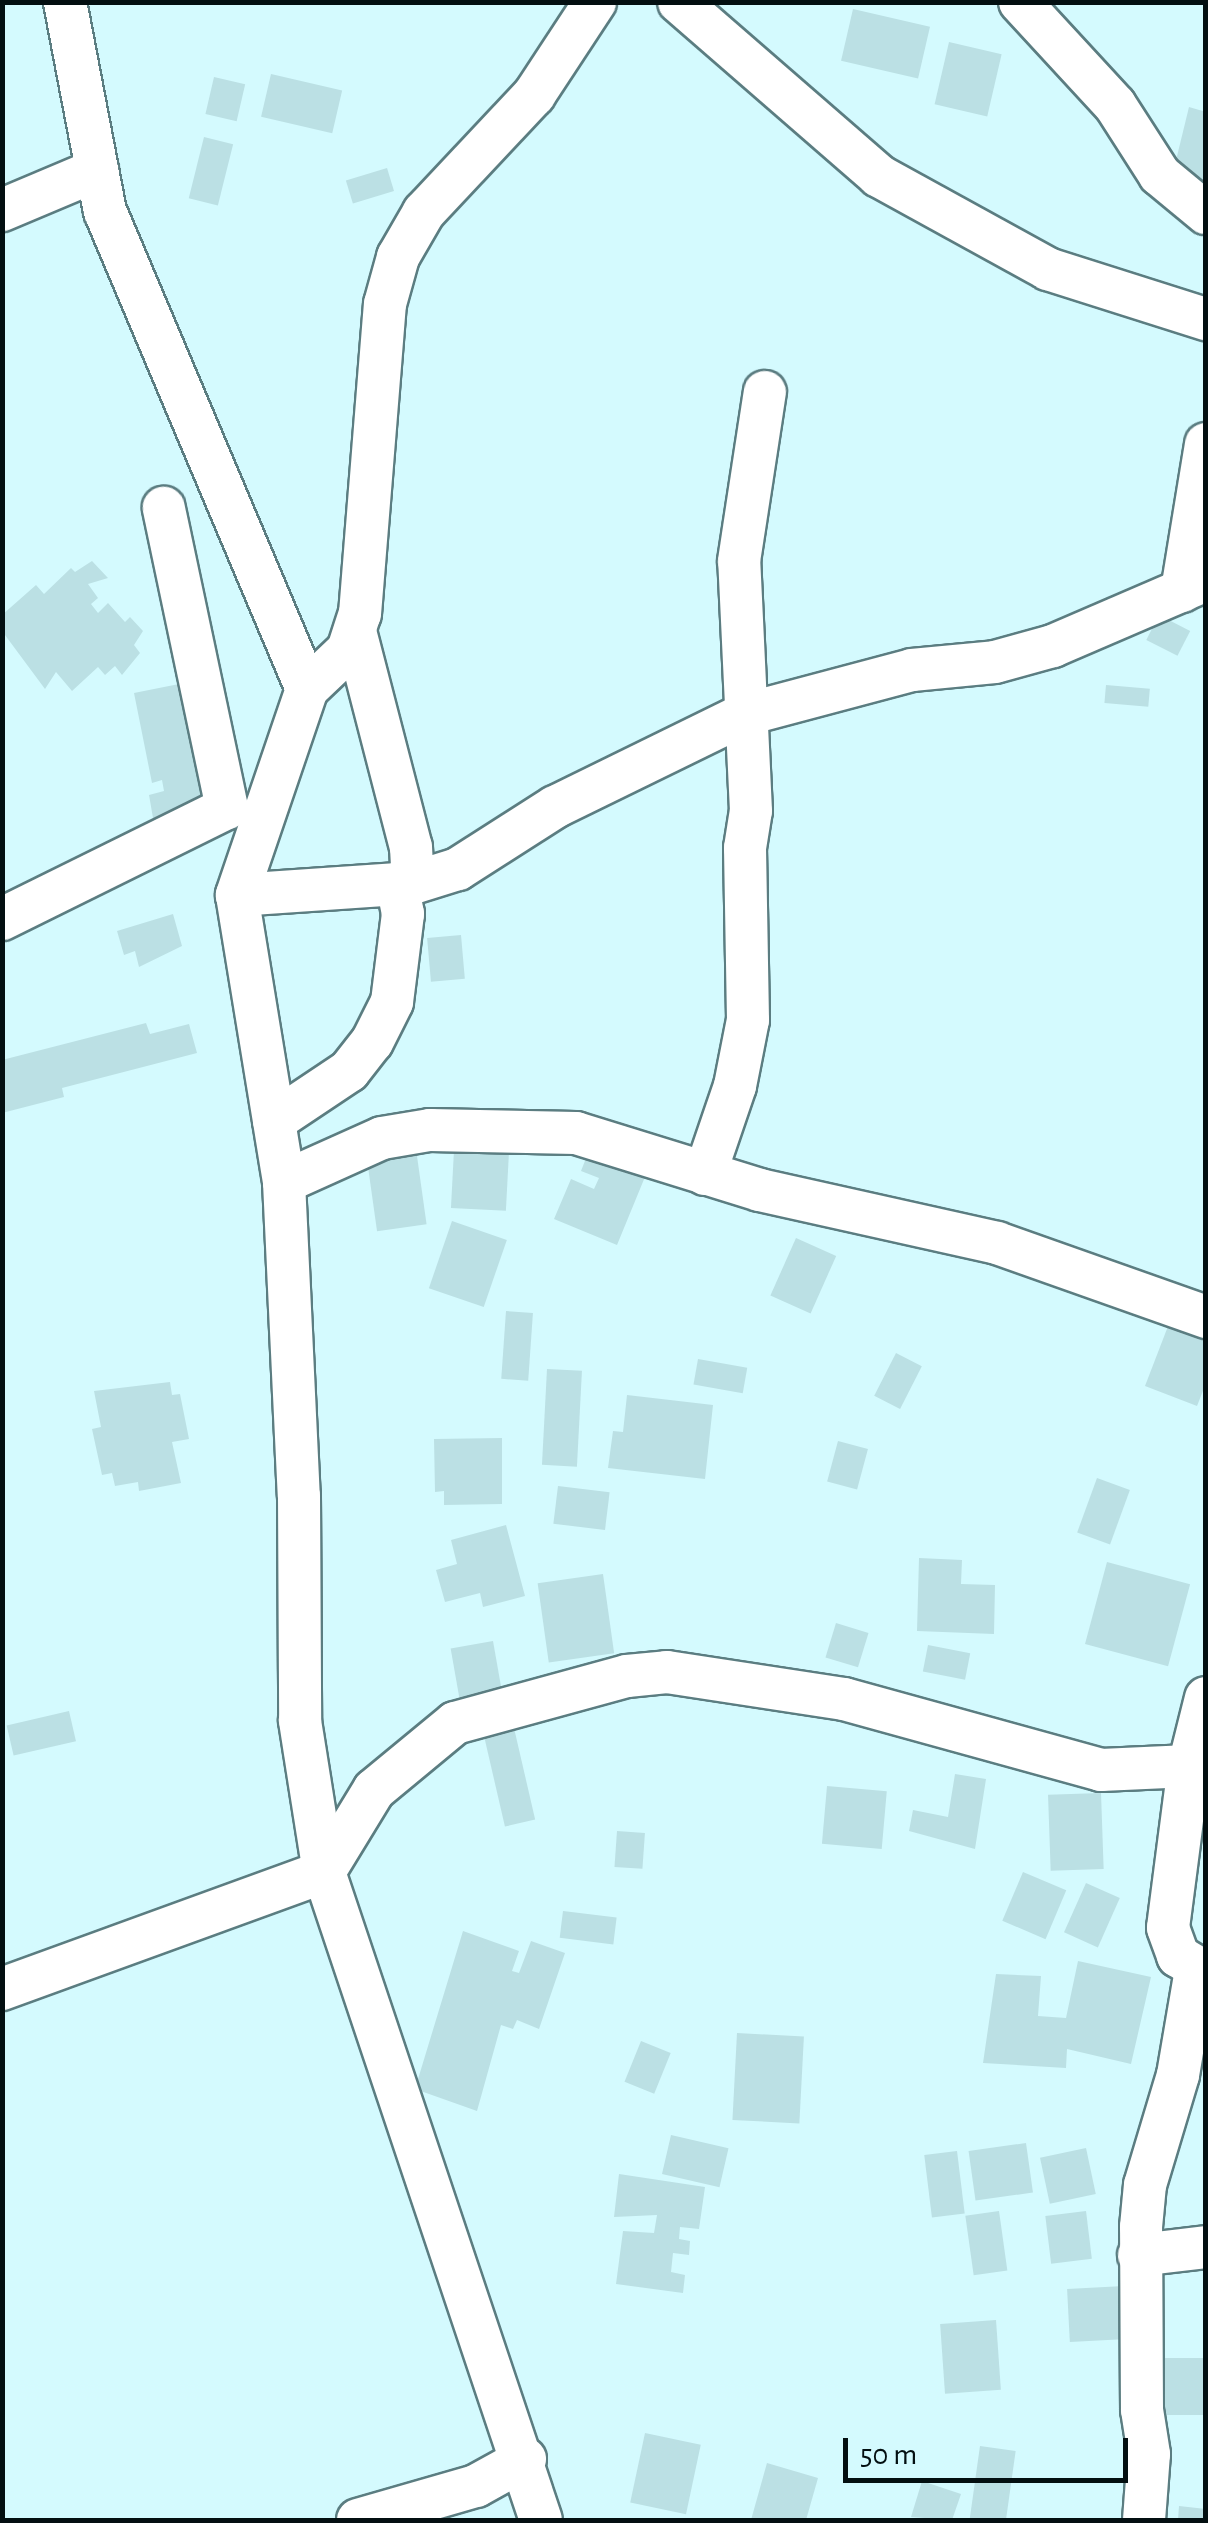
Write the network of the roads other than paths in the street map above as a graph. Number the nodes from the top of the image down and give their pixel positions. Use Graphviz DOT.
graph roads {
  1 [pos="65,2"];
  2 [pos="594,2"];
  3 [pos="678,2"];
  4 [pos="1020,2"];
  5 [pos="97,170"];
  6 [pos="2,210"];
  7 [pos="1206,213"];
  8 [pos="1206,320"];
  9 [pos="764,392"];
  10 [pos="1206,444"];
  11 [pos="164,508"];
  12 [pos="1194,585"];
  13 [pos="354,631"];
  14 [pos="307,689"];
  15 [pos="743,715"];
  16 [pos="405,883"];
  17 [pos="237,895"];
  18 [pos="2,919"];
  19 [pos="274,1122"];
  20 [pos="705,1174"];
  21 [pos="284,1182"];
  22 [pos="1206,1317"];
  23 [pos="1206,1698"];
  24 [pos="1189,1766"];
  25 [pos="324,1872"];
  26 [pos="1201,1971"];
  27 [pos="2,1988"];
  28 [pos="1206,2246"];
  29 [pos="1139,2256"];
  30 [pos="525,2459"];
  31 [pos="358,2520"];
  32 [pos="542,2520"];
  33 [pos="1144,2520"];
  1 -- 5 [label="street"];
  2 -- 13 [label="street"];
  3 -- 8 [label="street"];
  4 -- 7 [label="street"];
  5 -- 6 [label="street"];
  5 -- 14 [label="street"];
  9 -- 15 [label="street"];
  10 -- 12 [label="street"];
  11 -- 18 [label="street"];
  12 -- 15 [label="street"];
  13 -- 14 [label="street"];
  13 -- 16 [label="street"];
  14 -- 17 [label="street"];
  15 -- 16 [label="street"];
  15 -- 20 [label="street"];
  16 -- 17 [label="street"];
  16 -- 19 [label="street"];
  17 -- 19 [label="street"];
  19 -- 21 [label="street"];
  20 -- 21 [label="street"];
  20 -- 22 [label="street"];
  21 -- 25 [label="street"];
  23 -- 24 [label="street"];
  24 -- 25 [label="street"];
  24 -- 26 [label="street"];
  25 -- 27 [label="street"];
  25 -- 30 [label="street"];
  26 -- 29 [label="street"];
  28 -- 29 [label="street"];
  29 -- 33 [label="street"];
  30 -- 31 [label="street"];
  30 -- 32 [label="street"];
}
